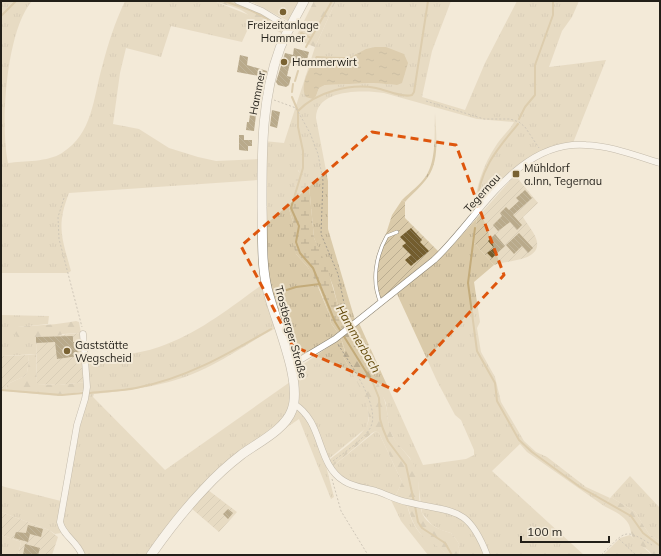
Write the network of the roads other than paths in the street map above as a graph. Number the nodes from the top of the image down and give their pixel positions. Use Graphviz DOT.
graph roads {
  1 [pos="238,1"];
  2 [pos="304,1"];
  3 [pos="290,28"];
  4 [pos="262,152"];
  5 [pos="660,163"];
  6 [pos="397,232"];
  7 [pos="382,303"];
  8 [pos="83,334"];
  9 [pos="290,366"];
  10 [pos="294,404"];
  11 [pos="82,555"];
  12 [pos="151,555"];
  13 [pos="487,555"];
  1 -- 3 [label="street"];
  2 -- 3 [label="main road, Hammer"];
  3 -- 4 [label="main road, Hammer"];
  4 -- 9 [label="main road, Trostberger Straße"];
  5 -- 7 [label="street, Tegernau"];
  6 -- 7 [label="lane"];
  7 -- 9 [label="street, Tegernau"];
  8 -- 11 [label="street"];
  9 -- 10 [label="main road, Trostberger Straße"];
  10 -- 12 [label="main road"];
  10 -- 13 [label="street"];
}
